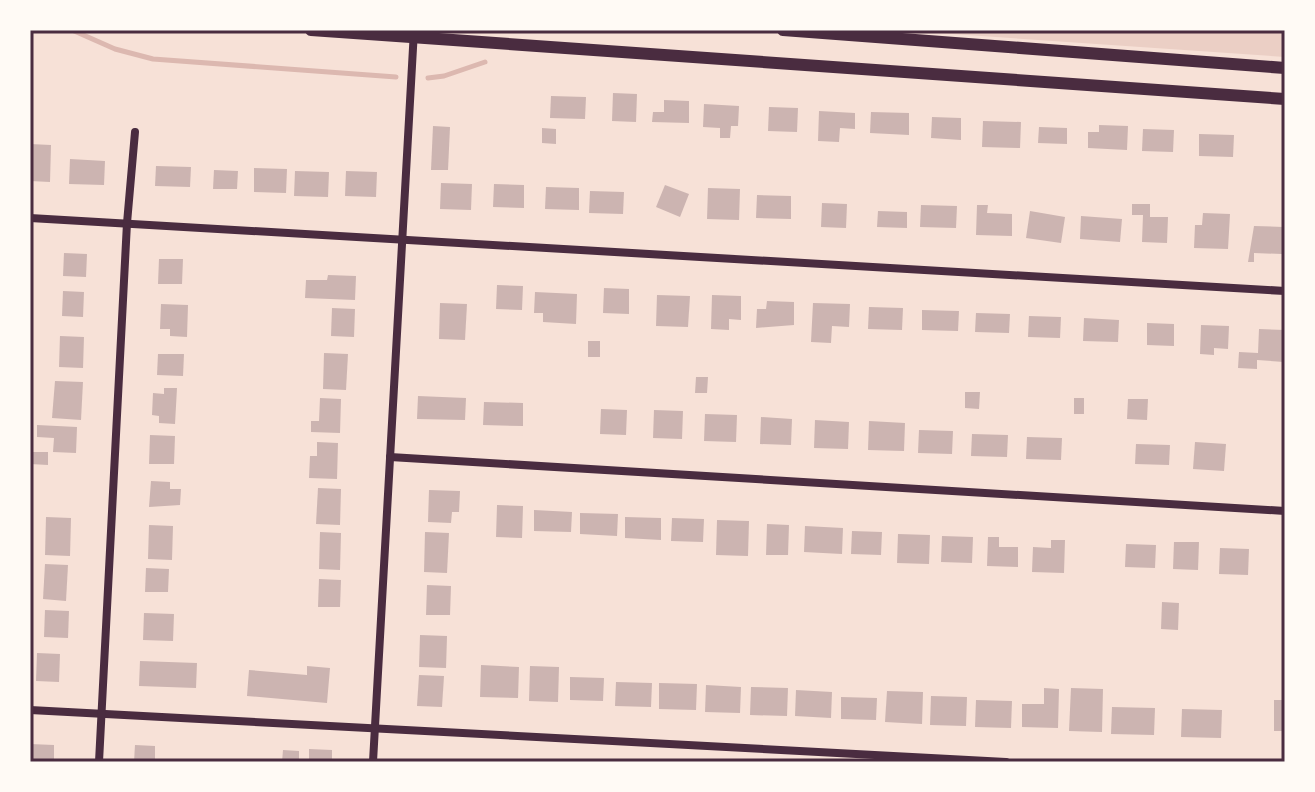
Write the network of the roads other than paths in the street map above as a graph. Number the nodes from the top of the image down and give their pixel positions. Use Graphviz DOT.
graph roads {
  1 [pos="311,30"];
  2 [pos="783,30"];
  3 [pos="413,34"];
  4 [pos="1285,68"];
  5 [pos="1285,99"];
  6 [pos="135,132"];
  7 [pos="30,218"];
  8 [pos="127,223"];
  9 [pos="402,239"];
  10 [pos="1285,291"];
  11 [pos="390,457"];
  12 [pos="1285,511"];
  13 [pos="30,710"];
  14 [pos="102,714"];
  15 [pos="375,726"];
  16 [pos="955,760"];
  17 [pos="99,762"];
  18 [pos="373,762"];
  19 [pos="1006,762"];
  1 -- 3 [label="main road"];
  2 -- 4 [label="main road"];
  3 -- 5 [label="main road"];
  3 -- 9 [label="street"];
  6 -- 8 [label="street"];
  7 -- 8 [label="street"];
  8 -- 9 [label="street"];
  8 -- 14 [label="street"];
  9 -- 10 [label="street"];
  9 -- 11 [label="street"];
  11 -- 12 [label="street"];
  11 -- 15 [label="street"];
  13 -- 14 [label="street"];
  14 -- 15 [label="street"];
  14 -- 17 [label="street"];
  15 -- 16 [label="street"];
  15 -- 18 [label="street"];
  16 -- 19 [label="street"];
}
